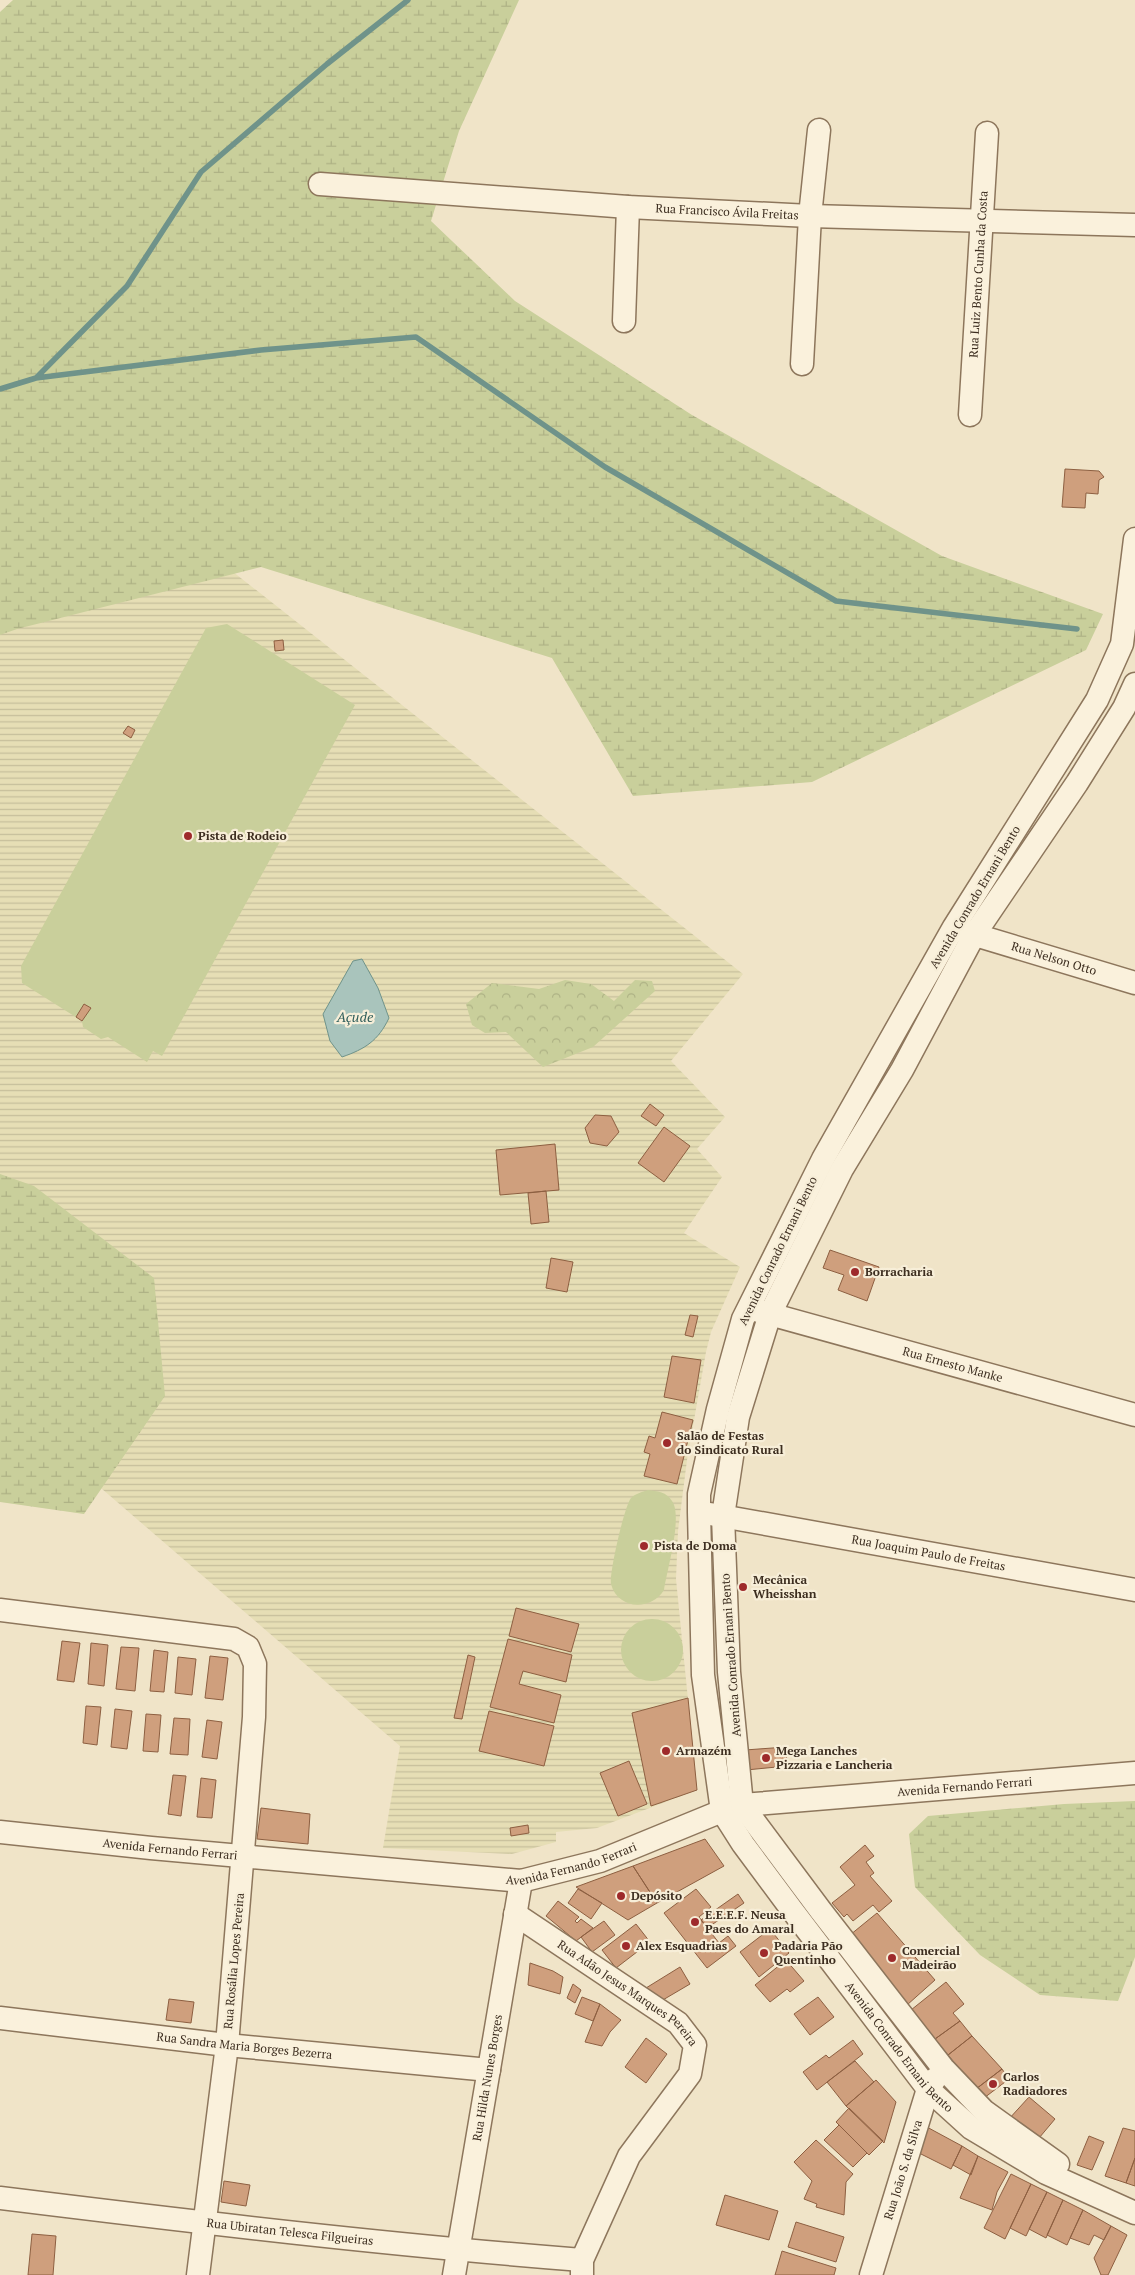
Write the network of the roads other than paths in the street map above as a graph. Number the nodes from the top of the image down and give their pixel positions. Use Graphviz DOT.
graph roads {
  1 [pos="819,130"];
  2 [pos="987,133"];
  3 [pos="320,184"];
  4 [pos="628,207"];
  5 [pos="810,216"];
  6 [pos="982,221"];
  7 [pos="1135,224"];
  8 [pos="624,321"];
  9 [pos="802,364"];
  10 [pos="970,415"];
  11 [pos="1135,539"];
  12 [pos="1135,684"];
  13 [pos="964,931"];
  14 [pos="1135,984"];
  15 [pos="823,1159"];
  16 [pos="842,1169"];
  17 [pos="748,1308"];
  18 [pos="770,1314"];
  19 [pos="1135,1415"];
  20 [pos="699,1512"];
  21 [pos="723,1516"];
  22 [pos="1135,1590"];
  23 [pos="0,1610"];
  24 [pos="729,1672"];
  25 [pos="703,1675"];
  26 [pos="1135,1773"];
  27 [pos="732,1808"];
  28 [pos="0,1832"];
  29 [pos="243,1856"];
  30 [pos="520,1881"];
  31 [pos="515,1914"];
  32 [pos="0,2018"];
  33 [pos="227,2045"];
  34 [pos="943,2068"];
  35 [pos="489,2070"];
  36 [pos="928,2089"];
  37 [pos="977,2119"];
  38 [pos="1135,2197"];
  39 [pos="0,2198"];
  40 [pos="1135,2213"];
  41 [pos="203,2223"];
  42 [pos="458,2250"];
  43 [pos="582,2267"];
  44 [pos="198,2275"];
  45 [pos="454,2275"];
  46 [pos="871,2275"];
  1 -- 5 [label="street"];
  2 -- 6 [label="street, Rua Luiz Bento Cunha da Costa"];
  3 -- 4 [label="street, Rua Francisco Ávila Freitas"];
  4 -- 5 [label="street, Rua Francisco Ávila Freitas"];
  4 -- 8 [label="street"];
  5 -- 6 [label="street, Rua Francisco Ávila Freitas"];
  5 -- 9 [label="street"];
  6 -- 7 [label="street, Rua Francisco Ávila Freitas"];
  6 -- 10 [label="street, Rua Luiz Bento Cunha da Costa"];
  11 -- 13 [label="street, Avenida Conrado Ernani Bento"];
  12 -- 13 [label="street, Avenida Conrado Ernani Bento"];
  13 -- 14 [label="street, Rua Nelson Otto"];
  13 -- 15 [label="street, Avenida Conrado Ernani Bento"];
  13 -- 16 [label="street, Avenida Conrado Ernani Bento"];
  15 -- 16 [label="street"];
  15 -- 17 [label="street, Avenida Conrado Ernani Bento"];
  16 -- 18 [label="street, Avenida Conrado Ernani Bento"];
  17 -- 18 [label="street, Rua Ernesto Manke"];
  17 -- 20 [label="street, Avenida Conrado Ernani Bento"];
  18 -- 19 [label="street, Rua Ernesto Manke"];
  18 -- 21 [label="street, Avenida Conrado Ernani Bento"];
  20 -- 21 [label="street, Rua Joaquim Paulo de Freitas"];
  20 -- 25 [label="street, Avenida Conrado Ernani Bento"];
  21 -- 22 [label="street, Rua Joaquim Paulo de Freitas"];
  21 -- 24 [label="street, Avenida Conrado Ernani Bento"];
  23 -- 29 [label="street, Rua Rosália Lopes Pereira"];
  24 -- 25 [label="street"];
  24 -- 27 [label="street, Avenida Conrado Ernani Bento"];
  25 -- 27 [label="street, Avenida Conrado Ernani Bento"];
  26 -- 27 [label="street, Avenida Fernando Ferrari"];
  27 -- 30 [label="street, Avenida Fernando Ferrari"];
  27 -- 34 [label="street, Avenida Conrado Ernani Bento"];
  27 -- 36 [label="street, Avenida Conrado Ernani Bento"];
  28 -- 29 [label="street, Avenida Fernando Ferrari"];
  29 -- 30 [label="street, Avenida Fernando Ferrari"];
  29 -- 33 [label="street, Rua Rosália Lopes Pereira"];
  30 -- 31 [label="street, Rua Hilda Nunes Borges"];
  31 -- 35 [label="street, Rua Hilda Nunes Borges"];
  31 -- 43 [label="street, Rua Adão Jesus Marques Pereira"];
  32 -- 33 [label="street, Rua Sandra Maria Borges Bezerra"];
  33 -- 35 [label="street, Rua Sandra Maria Borges Bezerra"];
  33 -- 41 [label="street, Rua Rosália Lopes Pereira"];
  34 -- 36 [label="street, Rua João S. da Silva"];
  34 -- 37 [label="street, Avenida Conrado Ernani Bento"];
  35 -- 42 [label="street, Rua Hilda Nunes Borges"];
  36 -- 37 [label="street, Avenida Conrado Ernani Bento"];
  36 -- 46 [label="street, Rua João S. da Silva"];
  37 -- 38 [label="street, Avenida Conrado Ernani Bento"];
  37 -- 40 [label="street, Avenida Conrado Ernani Bento"];
  39 -- 41 [label="street, Rua Ubiratan Telesca Filgueiras"];
  41 -- 42 [label="street, Rua Ubiratan Telesca Filgueiras"];
  41 -- 44 [label="street, Rua Rosália Lopes Pereira"];
  42 -- 43 [label="street, Rua Ubiratan Telesca Filgueiras"];
  42 -- 45 [label="street, Rua Hilda Nunes Borges"];
}
